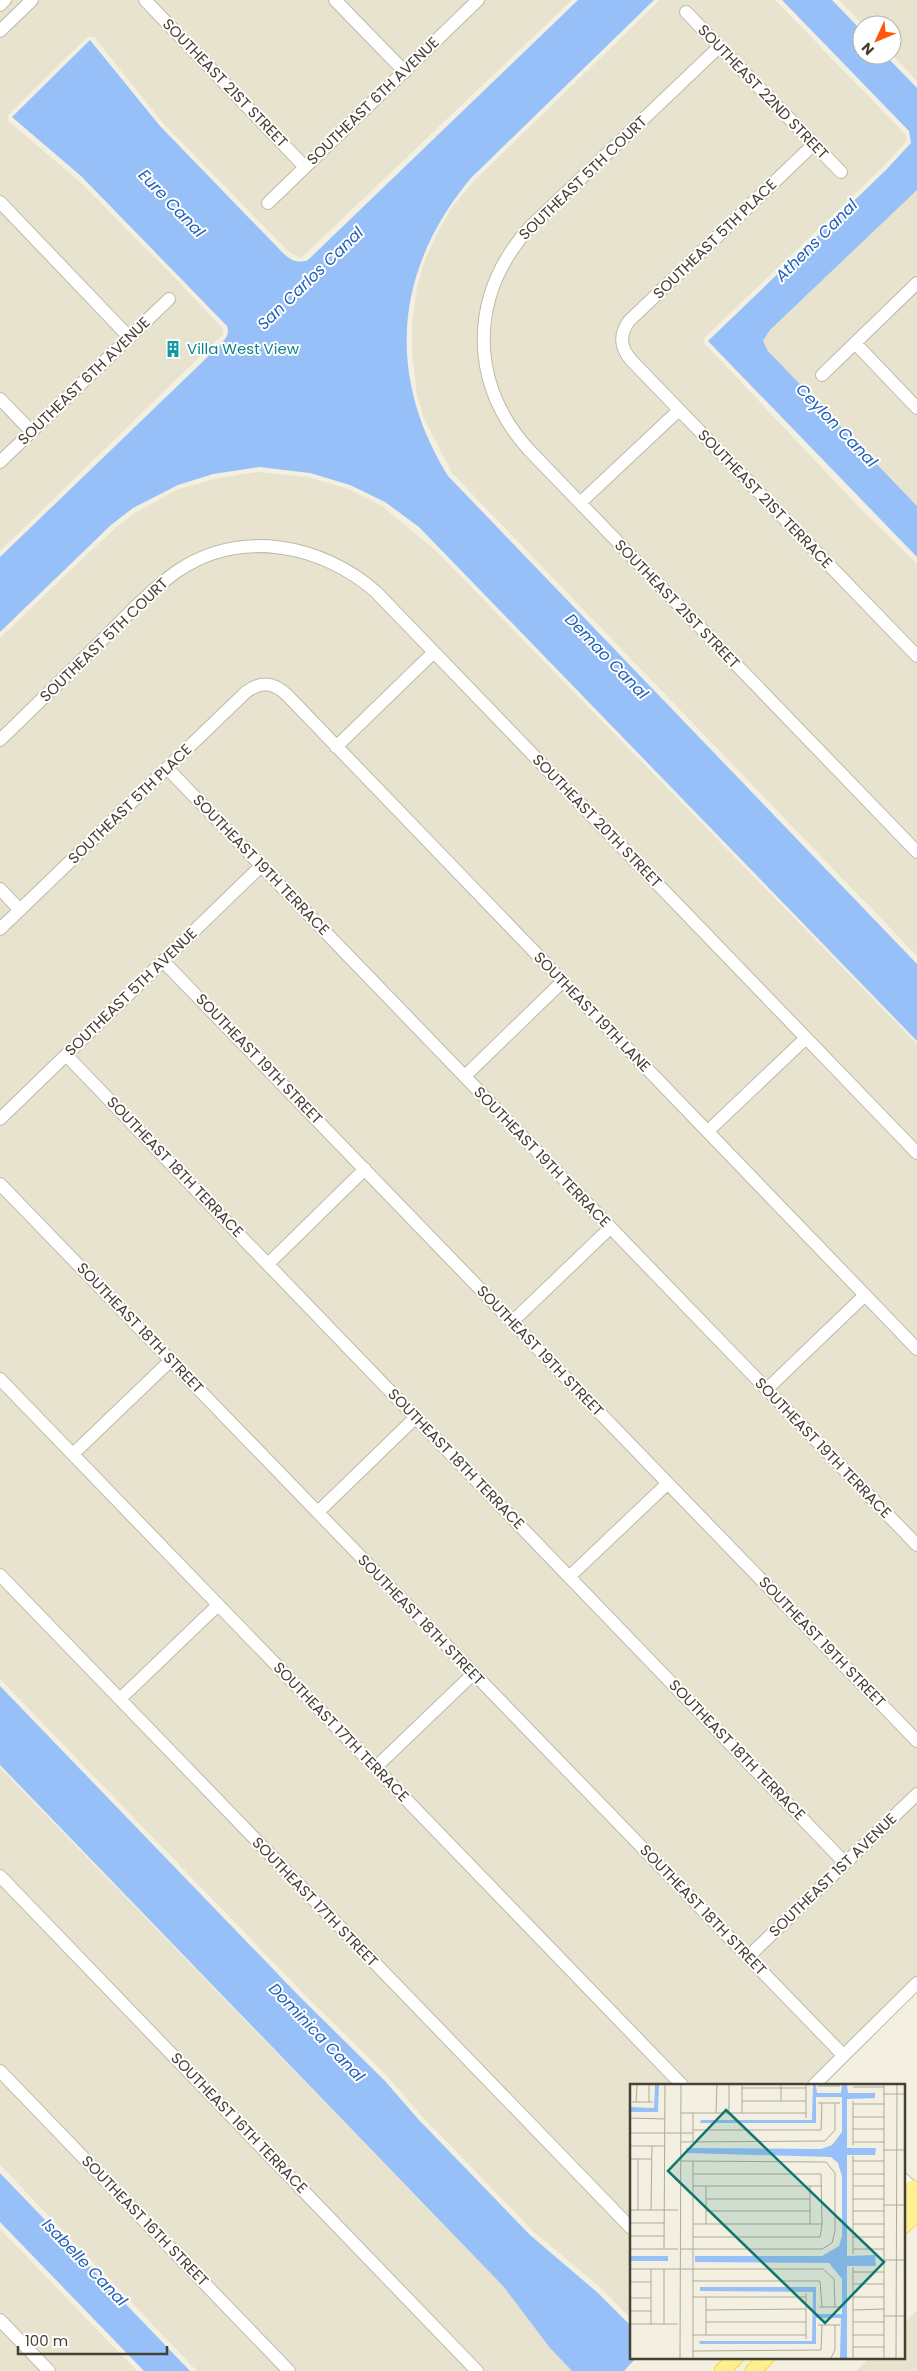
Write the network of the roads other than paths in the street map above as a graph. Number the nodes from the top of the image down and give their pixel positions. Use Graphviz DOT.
graph roads {
  1 [pos="5,0"];
  2 [pos="32,0"];
  3 [pos="145,0"];
  4 [pos="335,0"];
  5 [pos="478,0"];
  6 [pos="0,5"];
  7 [pos="686,12"];
  8 [pos="0,31"];
  9 [pos="719,47"];
  10 [pos="405,72"];
  11 [pos="814,144"];
  12 [pos="305,167"];
  13 [pos="841,172"];
  14 [pos="0,202"];
  15 [pos="268,203"];
  16 [pos="917,283"];
  17 [pos="169,299"];
  18 [pos="484,331"];
  19 [pos="129,337"];
  20 [pos="622,337"];
  21 [pos="855,343"];
  22 [pos="822,375"];
  23 [pos="0,399"];
  24 [pos="917,408"];
  25 [pos="679,410"];
  26 [pos="32,432"];
  27 [pos="0,462"];
  28 [pos="580,503"];
  29 [pos="246,547"];
  30 [pos="434,652"];
  31 [pos="917,656"];
  32 [pos="263,684"];
  33 [pos="0,740"];
  34 [pos="336,747"];
  35 [pos="167,768"];
  36 [pos="917,852"];
  37 [pos="261,866"];
  38 [pos="0,889"];
  39 [pos="20,910"];
  40 [pos="0,929"];
  41 [pos="163,961"];
  42 [pos="562,982"];
  43 [pos="806,1038"];
  44 [pos="66,1054"];
  45 [pos="465,1076"];
  46 [pos="0,1119"];
  47 [pos="708,1132"];
  48 [pos="917,1153"];
  49 [pos="365,1169"];
  50 [pos="0,1184"];
  51 [pos="610,1228"];
  52 [pos="268,1264"];
  53 [pos="865,1295"];
  54 [pos="512,1322"];
  55 [pos="917,1349"];
  56 [pos="171,1360"];
  57 [pos="0,1379"];
  58 [pos="767,1389"];
  59 [pos="416,1417"];
  60 [pos="73,1454"];
  61 [pos="668,1483"];
  62 [pos="318,1512"];
  63 [pos="917,1545"];
  64 [pos="0,1575"];
  65 [pos="569,1577"];
  66 [pos="218,1605"];
  67 [pos="473,1674"];
  68 [pos="120,1699"];
  69 [pos="917,1741"];
  70 [pos="376,1767"];
  71 [pos="917,1794"];
  72 [pos="845,1863"];
  73 [pos="0,1876"];
  74 [pos="748,1957"];
  75 [pos="917,1983"];
  76 [pos="843,2055"];
  77 [pos="0,2071"];
  78 [pos="681,2084"];
  79 [pos="815,2084"];
  80 [pos="909,2187"];
  81 [pos="904,2211"];
  82 [pos="917,2213"];
  83 [pos="904,2225"];
  84 [pos="630,2227"];
  85 [pos="2,2327"];
  86 [pos="735,2358"];
  87 [pos="766,2358"];
  88 [pos="49,2371"];
  89 [pos="289,2371"];
  90 [pos="477,2371"];
  91 [pos="722,2371"];
  92 [pos="753,2371"];
  1 -- 6 [label="street"];
  2 -- 8 [label="street"];
  3 -- 12 [label="street, SOUTHEAST 21ST STREET"];
  4 -- 10 [label="street"];
  5 -- 10 [label="street, SOUTHEAST 6TH AVENUE"];
  7 -- 9 [label="street, SOUTHEAST 22ND STREET"];
  9 -- 11 [label="street, SOUTHEAST 22ND STREET"];
  9 -- 18 [label="street, SOUTHEAST 5TH COURT"];
  10 -- 12 [label="street, SOUTHEAST 6TH AVENUE"];
  11 -- 13 [label="street, SOUTHEAST 22ND STREET"];
  11 -- 20 [label="street, SOUTHEAST 5TH PLACE"];
  12 -- 15 [label="street, SOUTHEAST 6TH AVENUE"];
  14 -- 19 [label="street"];
  16 -- 21 [label="street"];
  17 -- 19 [label="street, SOUTHEAST 6TH AVENUE"];
  18 -- 28 [label="street, SOUTHEAST 21ST STREET"];
  19 -- 26 [label="street, SOUTHEAST 6TH AVENUE"];
  20 -- 25 [label="street, SOUTHEAST 21ST TERRACE"];
  21 -- 22 [label="street"];
  21 -- 24 [label="street"];
  23 -- 26 [label="street"];
  25 -- 28 [label="street"];
  25 -- 31 [label="street, SOUTHEAST 21ST TERRACE"];
  26 -- 27 [label="street, SOUTHEAST 6TH AVENUE"];
  28 -- 36 [label="street, SOUTHEAST 21ST STREET"];
  29 -- 30 [label="street, SOUTHEAST 20TH STREET"];
  29 -- 33 [label="street, SOUTHEAST 5TH COURT"];
  30 -- 34 [label="street"];
  30 -- 43 [label="street, SOUTHEAST 20TH STREET"];
  32 -- 34 [label="street, SOUTHEAST 19TH LANE"];
  32 -- 35 [label="street, SOUTHEAST 5TH PLACE"];
  34 -- 42 [label="street, SOUTHEAST 19TH LANE"];
  35 -- 37 [label="street, SOUTHEAST 19TH TERRACE"];
  35 -- 39 [label="street, SOUTHEAST 5TH PLACE"];
  37 -- 41 [label="street, SOUTHEAST 5TH AVENUE"];
  37 -- 45 [label="street, SOUTHEAST 19TH TERRACE"];
  38 -- 39 [label="street"];
  39 -- 40 [label="street, SOUTHEAST 5TH PLACE"];
  41 -- 44 [label="street, SOUTHEAST 5TH AVENUE"];
  41 -- 49 [label="street, SOUTHEAST 19TH STREET"];
  42 -- 45 [label="street"];
  42 -- 47 [label="street, SOUTHEAST 19TH LANE"];
  43 -- 47 [label="street"];
  43 -- 48 [label="street, SOUTHEAST 20TH STREET"];
  44 -- 46 [label="street, SOUTHEAST 5TH AVENUE"];
  44 -- 52 [label="street, SOUTHEAST 18TH TERRACE"];
  45 -- 51 [label="street, SOUTHEAST 19TH TERRACE"];
  47 -- 53 [label="street, SOUTHEAST 19TH LANE"];
  49 -- 52 [label="street"];
  49 -- 54 [label="street, SOUTHEAST 19TH STREET"];
  50 -- 56 [label="street, SOUTHEAST 18TH STREET"];
  51 -- 54 [label="street"];
  51 -- 58 [label="street, SOUTHEAST 19TH TERRACE"];
  52 -- 59 [label="street, SOUTHEAST 18TH TERRACE"];
  53 -- 55 [label="street, SOUTHEAST 19TH LANE"];
  53 -- 58 [label="street"];
  54 -- 61 [label="street, SOUTHEAST 19TH STREET"];
  56 -- 60 [label="street"];
  56 -- 62 [label="street, SOUTHEAST 18TH STREET"];
  57 -- 60 [label="street, SOUTHEAST 17TH TERRACE"];
  58 -- 63 [label="street, SOUTHEAST 19TH TERRACE"];
  59 -- 62 [label="street"];
  59 -- 65 [label="street, SOUTHEAST 18TH TERRACE"];
  60 -- 66 [label="street, SOUTHEAST 17TH TERRACE"];
  61 -- 65 [label="street"];
  61 -- 69 [label="street, SOUTHEAST 19TH STREET"];
  62 -- 67 [label="street, SOUTHEAST 18TH STREET"];
  64 -- 68 [label="street, SOUTHEAST 17TH STREET"];
  65 -- 72 [label="street, SOUTHEAST 18TH TERRACE"];
  66 -- 68 [label="street"];
  66 -- 70 [label="street, SOUTHEAST 17TH TERRACE"];
  67 -- 70 [label="street"];
  67 -- 74 [label="street, SOUTHEAST 18TH STREET"];
  68 -- 84 [label="street, SOUTHEAST 17TH STREET"];
  70 -- 78 [label="street, SOUTHEAST 17TH TERRACE"];
  71 -- 72 [label="street, SOUTHEAST 1ST AVENUE"];
  72 -- 74 [label="street, SOUTHEAST 1ST AVENUE"];
  73 -- 90 [label="street, SOUTHEAST 16TH TERRACE"];
  74 -- 76 [label="street, SOUTHEAST 18TH STREET"];
  75 -- 76 [label="street"];
  76 -- 79 [label="street"];
  77 -- 89 [label="street, SOUTHEAST 16TH STREET"];
  80 -- 81 [label="main road"];
  82 -- 83 [label="main road"];
  85 -- 88 [label="street"];
  86 -- 91 [label="main road"];
  87 -- 92 [label="main road"];
}
